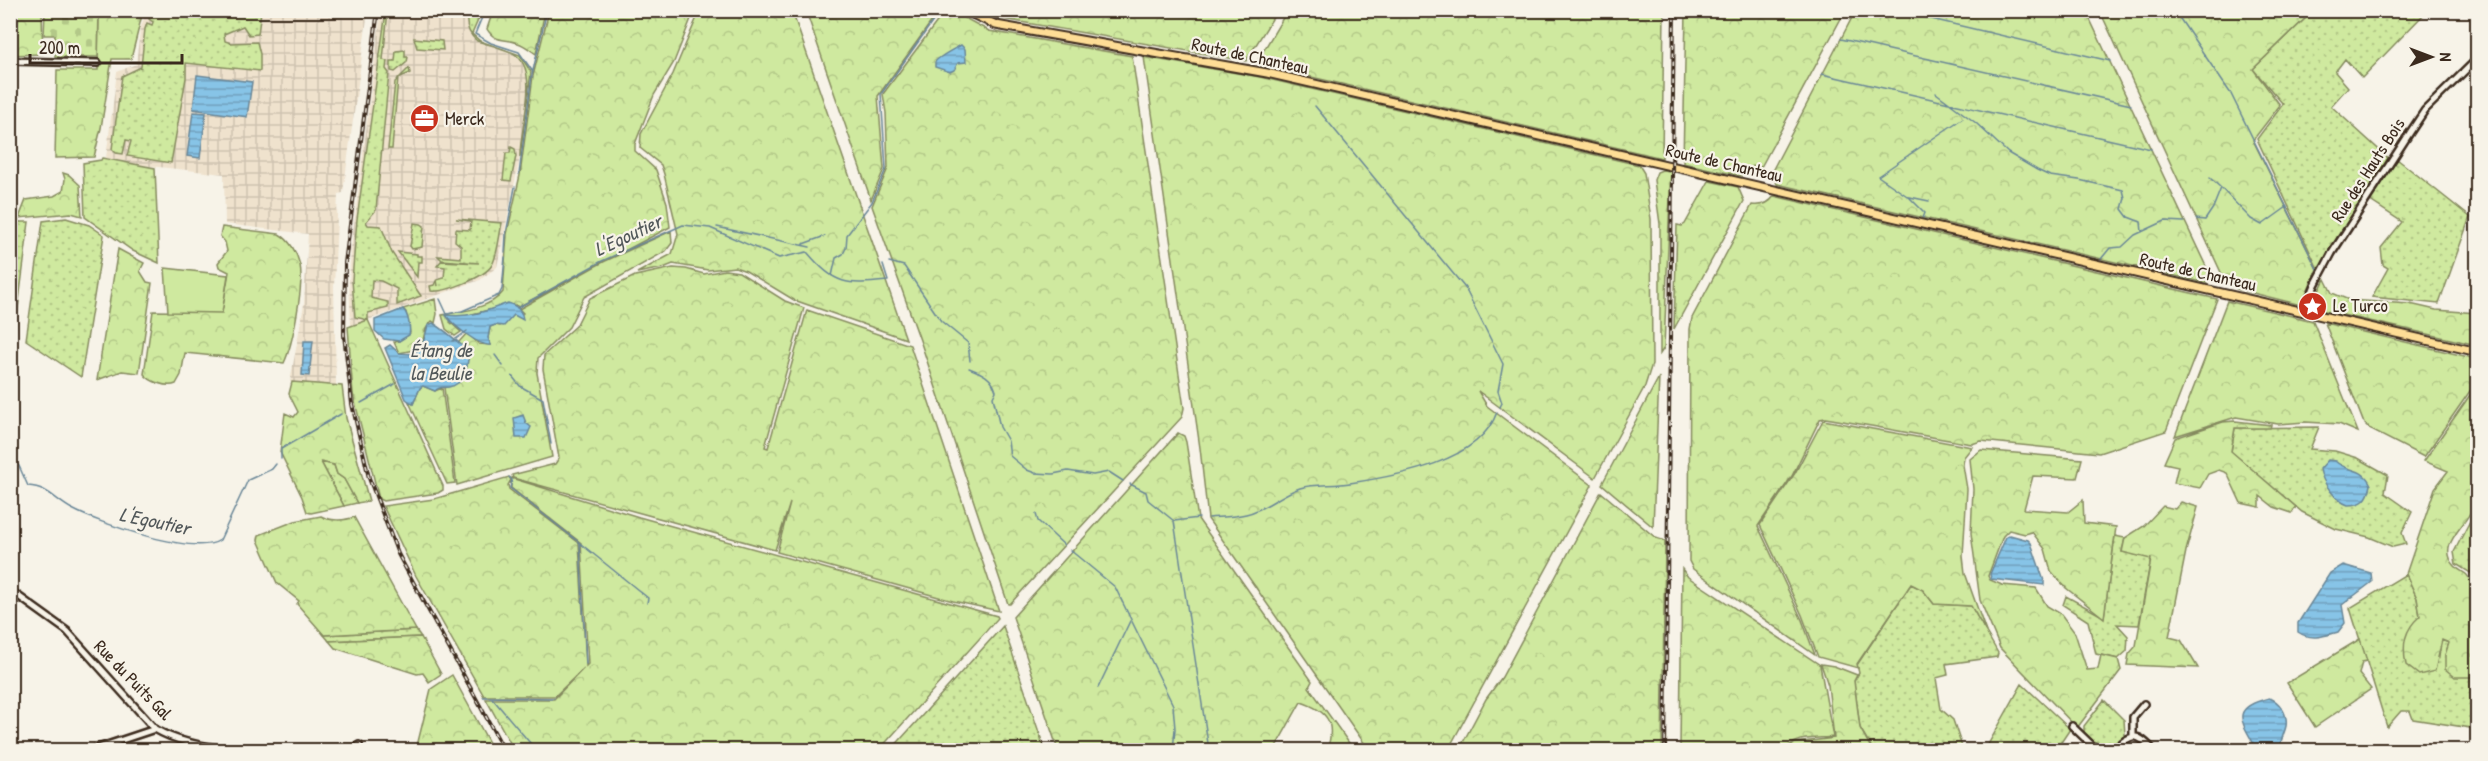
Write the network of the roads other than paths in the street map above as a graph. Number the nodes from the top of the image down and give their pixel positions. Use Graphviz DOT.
graph roads {
  1 [pos="964,10"];
  2 [pos="2478,58"];
  3 [pos="10,61"];
  4 [pos="98,63"];
  5 [pos="2304,312"];
  6 [pos="2478,352"];
  7 [pos="10,590"];
  8 [pos="2144,704"];
  9 [pos="2072,726"];
  10 [pos="155,729"];
  11 [pos="2133,736"];
  12 [pos="359,745"];
  13 [pos="92,750"];
  14 [pos="2097,750"];
  15 [pos="2114,750"];
  16 [pos="2152,750"];
  1 -- 5 [label="main road, Route de Chanteau"];
  2 -- 5 [label="street, Rue des Hauts Bois"];
  3 -- 4 [label="street"];
  5 -- 6 [label="main road, Route de Chanteau"];
  7 -- 10 [label="street, Rue du Puits Gal"];
  8 -- 11 [label="street"];
  9 -- 14 [label="street"];
  10 -- 12 [label="street, Rue du Puits Gal"];
  10 -- 13 [label="street"];
  11 -- 15 [label="street"];
  11 -- 16 [label="street"];
}
